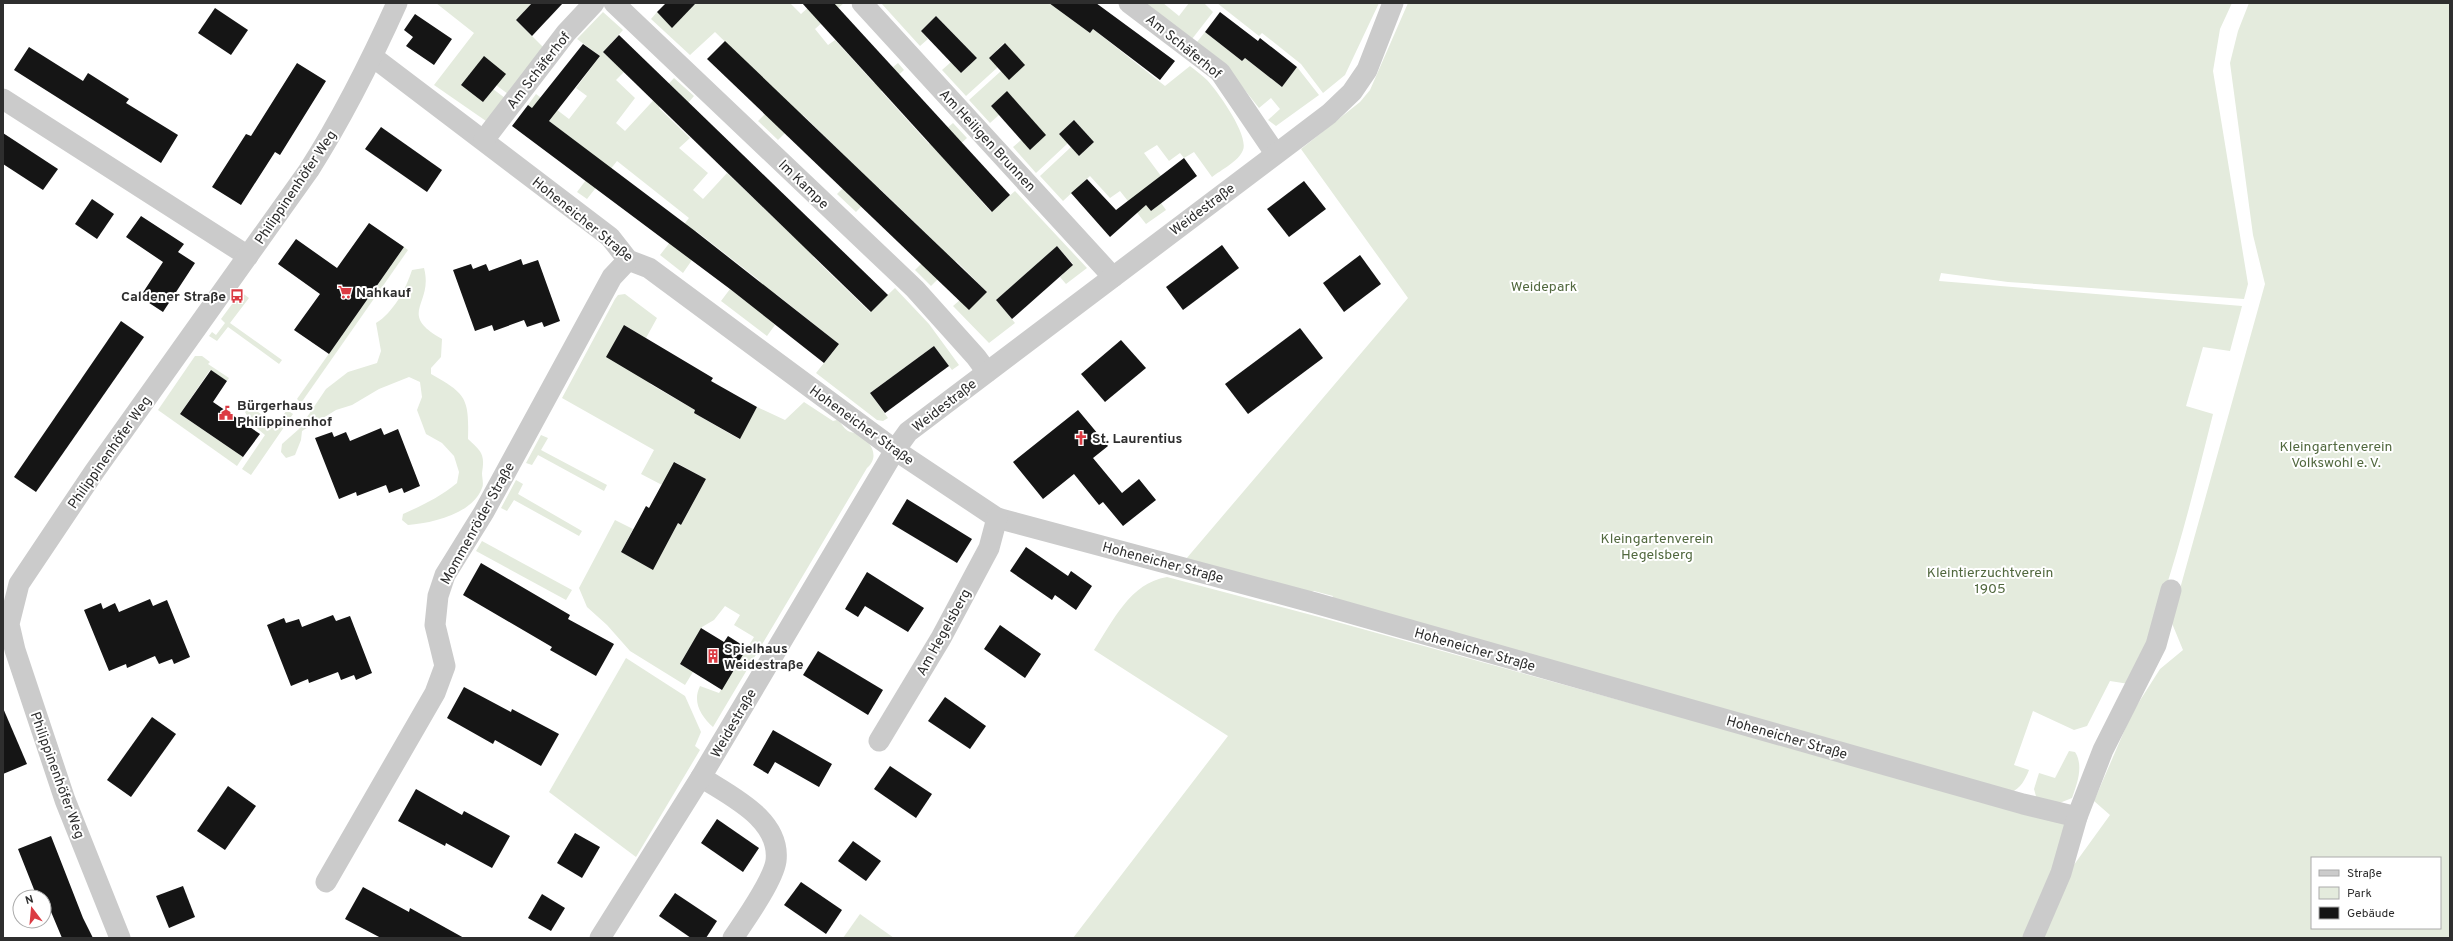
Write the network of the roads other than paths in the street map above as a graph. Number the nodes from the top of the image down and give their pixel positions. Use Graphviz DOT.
graph roads {
  1 [pos="397,3"];
  2 [pos="594,3"];
  3 [pos="614,3"];
  4 [pos="862,3"];
  5 [pos="1129,3"];
  6 [pos="1393,3"];
  7 [pos="373,57"];
  8 [pos="3,99"];
  9 [pos="484,140"];
  10 [pos="1275,153"];
  11 [pos="248,256"];
  12 [pos="628,260"];
  13 [pos="1113,276"];
  14 [pos="987,372"];
  15 [pos="895,450"];
  16 [pos="997,518"];
  17 [pos="2170,590"];
  18 [pos="6,623"];
  19 [pos="879,741"];
  20 [pos="702,777"];
  21 [pos="2077,817"];
  22 [pos="326,882"];
  23 [pos="120,938"];
  24 [pos="600,938"];
  25 [pos="733,938"];
  26 [pos="2033,938"];
  1 -- 7 [label="street, Philippinenhöfer Weg"];
  2 -- 9 [label="street, Am Schäferhof"];
  3 -- 14 [label="street, Im Kampe"];
  4 -- 13 [label="street, Am Heiligen Brunnen"];
  5 -- 10 [label="street, Am Schäferhof"];
  6 -- 10 [label="street, Weidestraße"];
  7 -- 9 [label="street, Hoheneicher Straße"];
  7 -- 11 [label="street, Philippinenhöfer Weg"];
  8 -- 11 [label="street"];
  9 -- 12 [label="street, Hoheneicher Straße"];
  10 -- 13 [label="street, Weidestraße"];
  11 -- 18 [label="street, Philippinenhöfer Weg"];
  12 -- 15 [label="street, Hoheneicher Straße"];
  12 -- 22 [label="street, Mommenröder Straße"];
  13 -- 14 [label="street, Weidestraße"];
  14 -- 15 [label="street, Weidestraße"];
  15 -- 16 [label="street, Hoheneicher Straße"];
  15 -- 20 [label="street, Weidestraße"];
  16 -- 19 [label="street, Am Hegelsberg"];
  16 -- 21 [label="street, Hoheneicher Straße"];
  17 -- 21 [label="street"];
  18 -- 23 [label="street, Philippinenhöfer Weg"];
  20 -- 24 [label="street, Weidestraße"];
  20 -- 25 [label="street"];
  21 -- 26 [label="street"];
}
